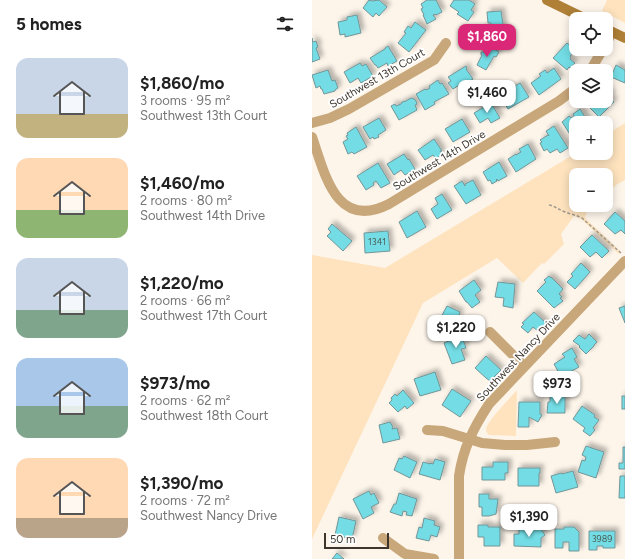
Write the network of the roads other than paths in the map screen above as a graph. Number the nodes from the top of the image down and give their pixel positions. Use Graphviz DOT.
graph roads {
  1 [pos="547,0"];
  2 [pos="572,12"];
  3 [pos="613,32"];
  4 [pos="625,38"];
  5 [pos="446,43"];
  6 [pos="569,93"];
  7 [pos="312,123"];
  8 [pos="312,137"];
  9 [pos="623,266"];
  10 [pos="490,332"];
  11 [pos="524,366"];
  12 [pos="427,430"];
  13 [pos="469,439"];
  14 [pos="555,442"];
  15 [pos="383,538"];
  16 [pos="434,559"];
  17 [pos="459,559"];
  1 -- 2 [label="main road"];
  3 -- 4 [label="main road"];
  5 -- 7 [label="street, Southwest 13th Court"];
  6 -- 8 [label="street, Southwest 14th Drive"];
  9 -- 11 [label="street, Southwest Nancy Drive"];
  10 -- 11 [label="street"];
  11 -- 13 [label="street, Southwest Nancy Drive"];
  12 -- 13 [label="street"];
  13 -- 14 [label="street"];
  13 -- 17 [label="street, Southwest Nancy Drive"];
  15 -- 16 [label="street"];
}
